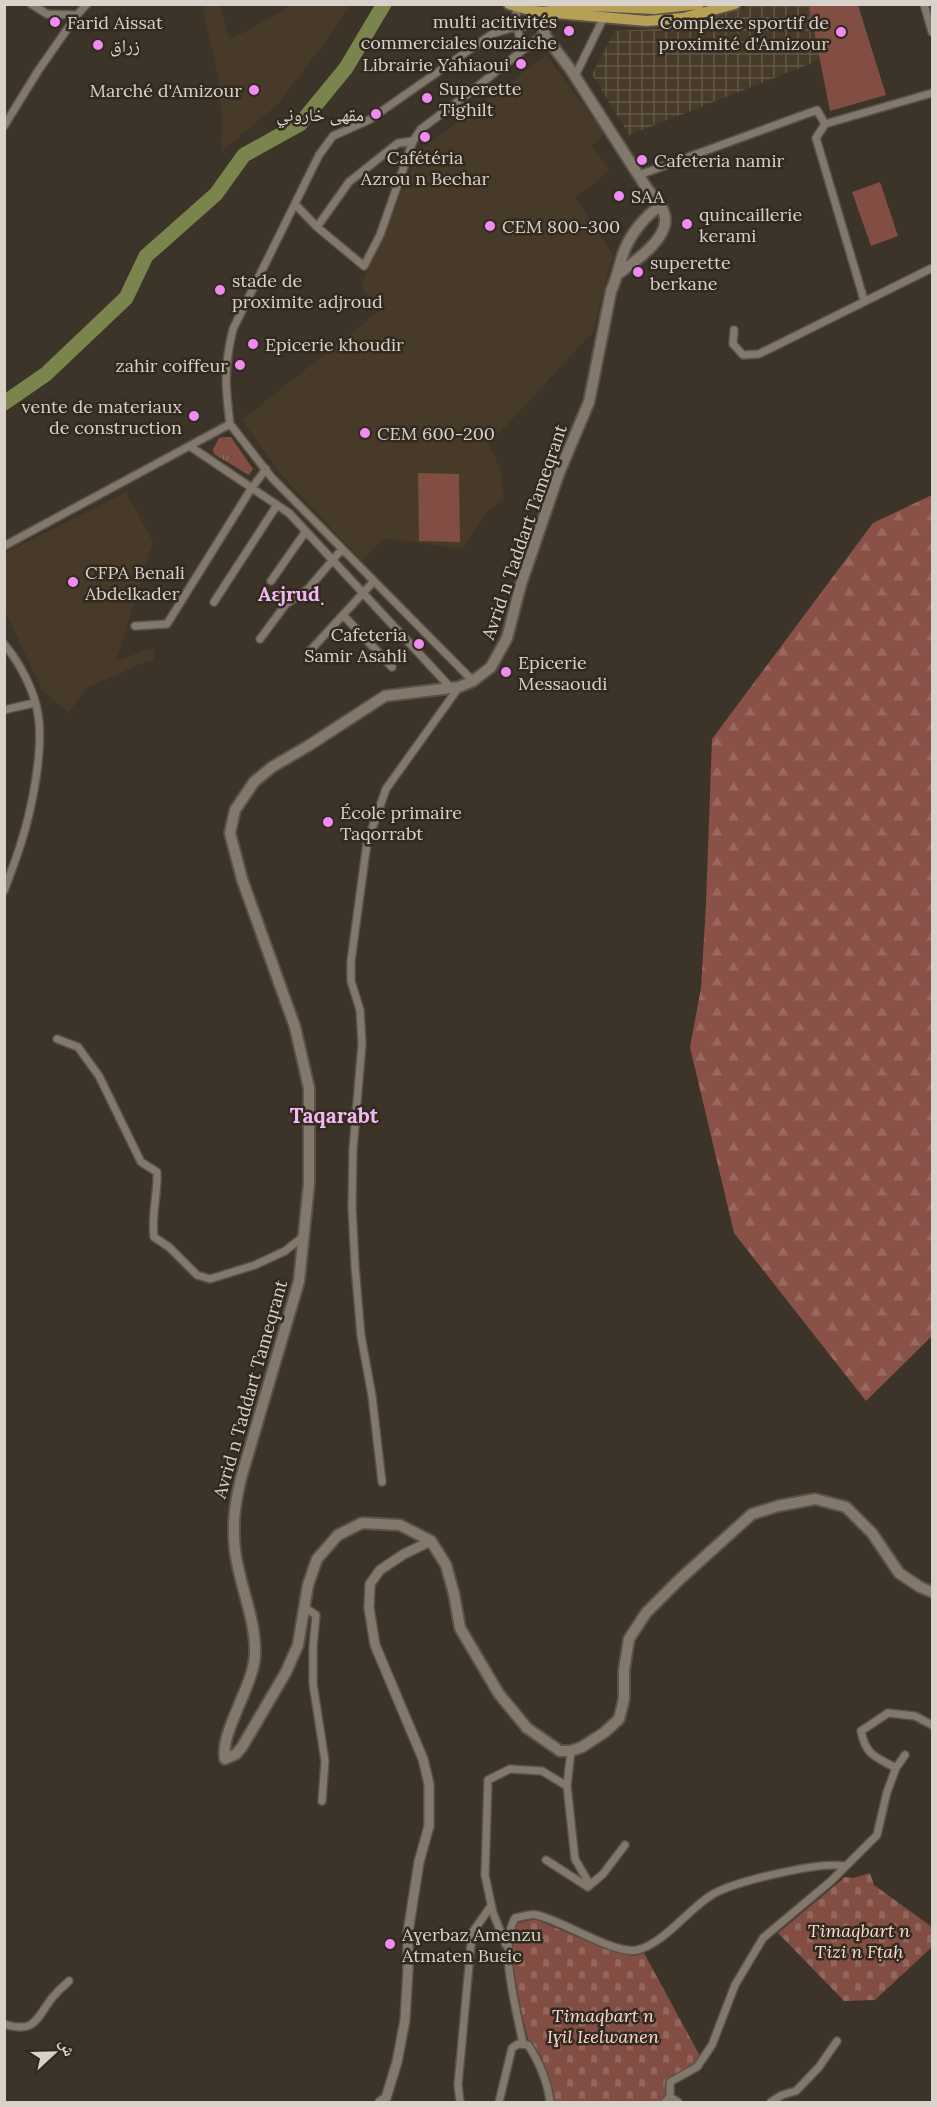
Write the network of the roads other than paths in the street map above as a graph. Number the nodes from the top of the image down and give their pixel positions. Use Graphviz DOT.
graph roads {
  1 [pos="31,4"];
  2 [pos="87,4"];
  3 [pos="699,4"];
  4 [pos="735,4"];
  5 [pos="924,4"];
  6 [pos="512,6"];
  7 [pos="77,15"];
  8 [pos="547,16"];
  9 [pos="604,17"];
  10 [pos="517,27"];
  11 [pos="933,32"];
  12 [pos="523,50"];
  13 [pos="575,76"];
  14 [pos="933,93"];
  15 [pos="825,124"];
  16 [pos="4,126"];
  17 [pos="413,141"];
  18 [pos="639,175"];
  19 [pos="295,204"];
  20 [pos="661,206"];
  21 [pos="317,227"];
  22 [pos="933,268"];
  23 [pos="618,274"];
  24 [pos="864,300"];
  25 [pos="734,330"];
  26 [pos="230,424"];
  27 [pos="191,447"];
  28 [pos="266,470"];
  29 [pos="251,489"];
  30 [pos="277,505"];
  31 [pos="306,531"];
  32 [pos="4,546"];
  33 [pos="342,549"];
  34 [pos="333,560"];
  35 [pos="271,581"];
  36 [pos="374,581"];
  37 [pos="364,593"];
  38 [pos="214,602"];
  39 [pos="343,615"];
  40 [pos="135,626"];
  41 [pos="260,639"];
  42 [pos="4,644"];
  43 [pos="308,653"];
  44 [pos="392,667"];
  45 [pos="472,681"];
  46 [pos="455,687"];
  47 [pos="34,703"];
  48 [pos="4,710"];
  49 [pos="4,891"];
  50 [pos="57,1039"];
  51 [pos="304,1236"];
  52 [pos="382,1482"];
  53 [pos="430,1541"];
  54 [pos="933,1592"];
  55 [pos="304,1607"];
  56 [pos="933,1725"];
  57 [pos="571,1751"];
  58 [pos="905,1755"];
  59 [pos="896,1768"];
  60 [pos="567,1786"];
  61 [pos="322,1801"];
  62 [pos="625,1845"];
  63 [pos="546,1860"];
  64 [pos="844,1866"];
  65 [pos="590,1885"];
  66 [pos="491,1906"];
  67 [pos="507,1947"];
  68 [pos="69,1980"];
  69 [pos="4,2024"];
  70 [pos="837,2041"];
  71 [pos="524,2044"];
  72 [pos="667,2100"];
  73 [pos="380,2103"];
  74 [pos="460,2103"];
  75 [pos="499,2103"];
  76 [pos="550,2103"];
  77 [pos="678,2103"];
  78 [pos="771,2103"];
  1 -- 7 [label="street"];
  2 -- 7 [label="street"];
  3 -- 8 [label="main road"];
  4 -- 9 [label="main road"];
  5 -- 11 [label="street"];
  6 -- 8 [label="main road"];
  6 -- 10 [label="street"];
  7 -- 16 [label="street"];
  8 -- 9 [label="main road"];
  8 -- 10 [label="street"];
  8 -- 12 [label="street"];
  8 -- 13 [label="main road"];
  9 -- 13 [label="street"];
  10 -- 12 [label="street"];
  10 -- 19 [label="street"];
  12 -- 17 [label="street"];
  13 -- 18 [label="main road"];
  14 -- 15 [label="street"];
  15 -- 18 [label="street"];
  15 -- 24 [label="street"];
  17 -- 21 [label="street"];
  17 -- 21 [label="street"];
  18 -- 20 [label="main road"];
  19 -- 21 [label="street"];
  19 -- 26 [label="street"];
  20 -- 23 [label="main road, Avrid n Taddart Tameqrant"];
  20 -- 23 [label="main road"];
  22 -- 24 [label="street"];
  23 -- 45 [label="main road, Avrid n Taddart Tameqrant"];
  24 -- 25 [label="street"];
  26 -- 27 [label="street"];
  26 -- 28 [label="street"];
  27 -- 29 [label="street"];
  27 -- 32 [label="street"];
  28 -- 29 [label="street"];
  28 -- 33 [label="street"];
  29 -- 30 [label="street"];
  29 -- 40 [label="street"];
  30 -- 31 [label="street"];
  30 -- 38 [label="street"];
  31 -- 34 [label="street"];
  31 -- 35 [label="street"];
  33 -- 34 [label="street"];
  33 -- 36 [label="street"];
  34 -- 37 [label="street"];
  34 -- 41 [label="street"];
  36 -- 37 [label="street"];
  36 -- 45 [label="street"];
  37 -- 39 [label="street"];
  37 -- 46 [label="street"];
  39 -- 43 [label="street"];
  39 -- 44 [label="street"];
  42 -- 47 [label="street"];
  45 -- 46 [label="main road, Avrid n Taddart Tameqrant"];
  46 -- 51 [label="main road, Avrid n Taddart Tameqrant"];
  46 -- 52 [label="street"];
  47 -- 48 [label="street"];
  47 -- 49 [label="street"];
  50 -- 51 [label="street"];
  51 -- 55 [label="main road, Avrid n Taddart Tameqrant"];
  53 -- 55 [label="main road, Avrid n Taddart Tameqrant"];
  53 -- 57 [label="main road, Avrid n Taddart Tameqrant"];
  53 -- 73 [label="street"];
  54 -- 57 [label="main road"];
  55 -- 61 [label="street"];
  56 -- 59 [label="street"];
  57 -- 60 [label="street"];
  58 -- 59 [label="street"];
  59 -- 64 [label="street"];
  60 -- 65 [label="street"];
  60 -- 66 [label="street"];
  62 -- 65 [label="street"];
  63 -- 65 [label="street"];
  64 -- 67 [label="street"];
  64 -- 72 [label="street"];
  66 -- 67 [label="street"];
  66 -- 74 [label="street"];
  67 -- 71 [label="street"];
  68 -- 69 [label="street"];
  70 -- 78 [label="street"];
  71 -- 75 [label="street"];
  71 -- 76 [label="street"];
  72 -- 77 [label="street"];
}
